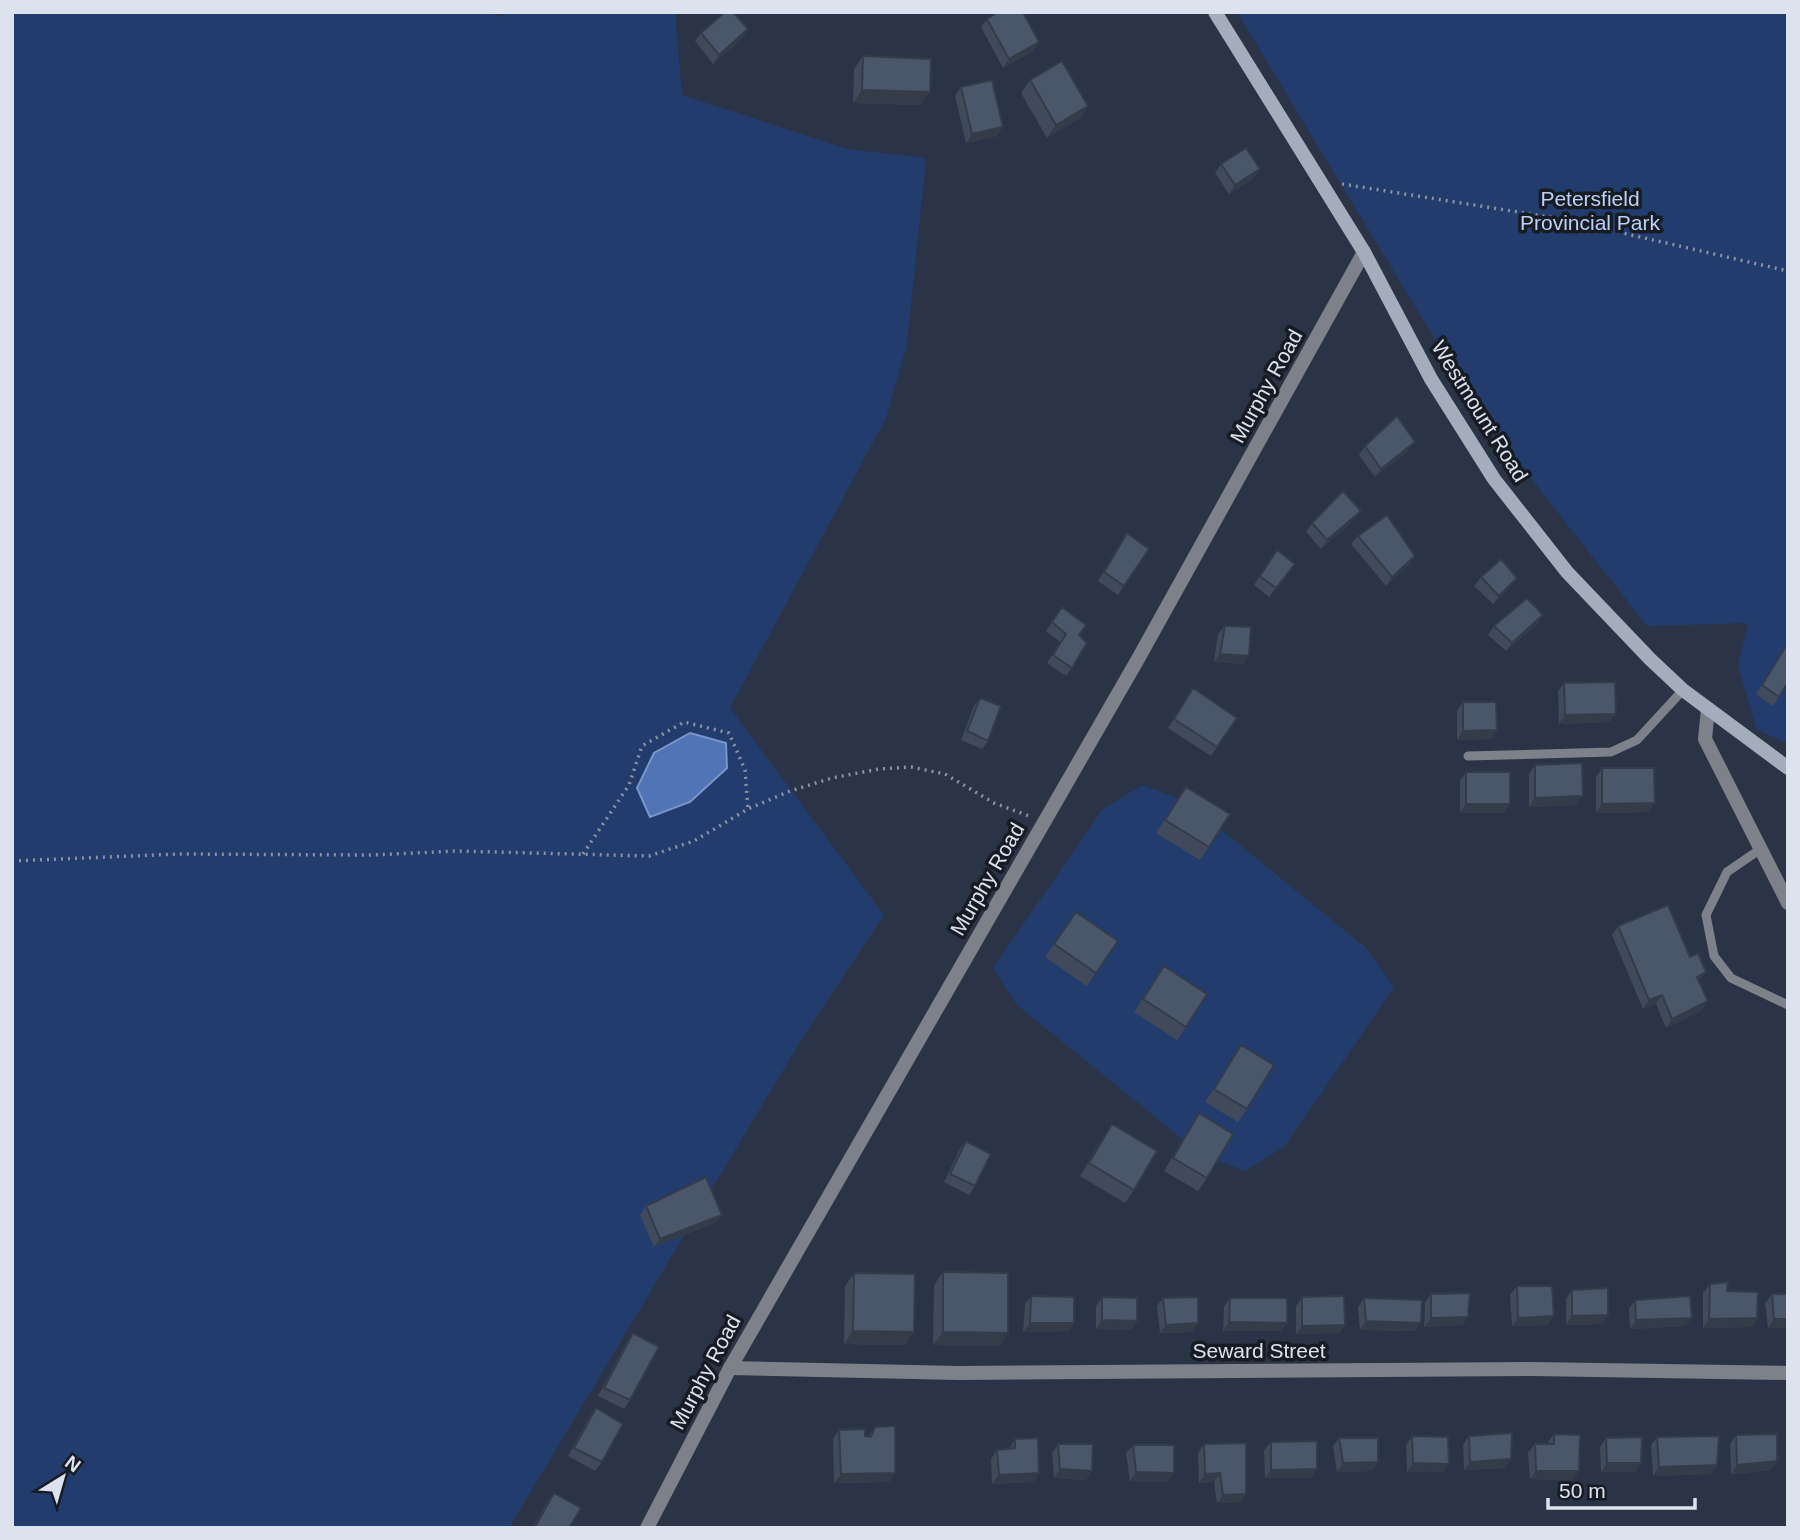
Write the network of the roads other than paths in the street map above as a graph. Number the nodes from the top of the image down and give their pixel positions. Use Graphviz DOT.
graph roads {
  1 [pos="1215,12"];
  2 [pos="1364,252"];
  3 [pos="1683,690"];
  4 [pos="1708,709"];
  5 [pos="1468,756"];
  6 [pos="1788,768"];
  7 [pos="1762,848"];
  8 [pos="1788,902"];
  9 [pos="1788,1005"];
  10 [pos="730,1368"];
  11 [pos="1788,1373"];
  12 [pos="647,1528"];
  1 -- 2 [label="main road, Westmount Road"];
  2 -- 3 [label="main road, Westmount Road"];
  2 -- 10 [label="street, Murphy Road"];
  3 -- 4 [label="main road, Westmount Road"];
  3 -- 5 [label="lane"];
  4 -- 6 [label="main road, Westmount Road"];
  4 -- 7 [label="street"];
  7 -- 8 [label="street"];
  7 -- 9 [label="lane"];
  10 -- 11 [label="street, Seward Street"];
  10 -- 12 [label="street, Murphy Road"];
}
